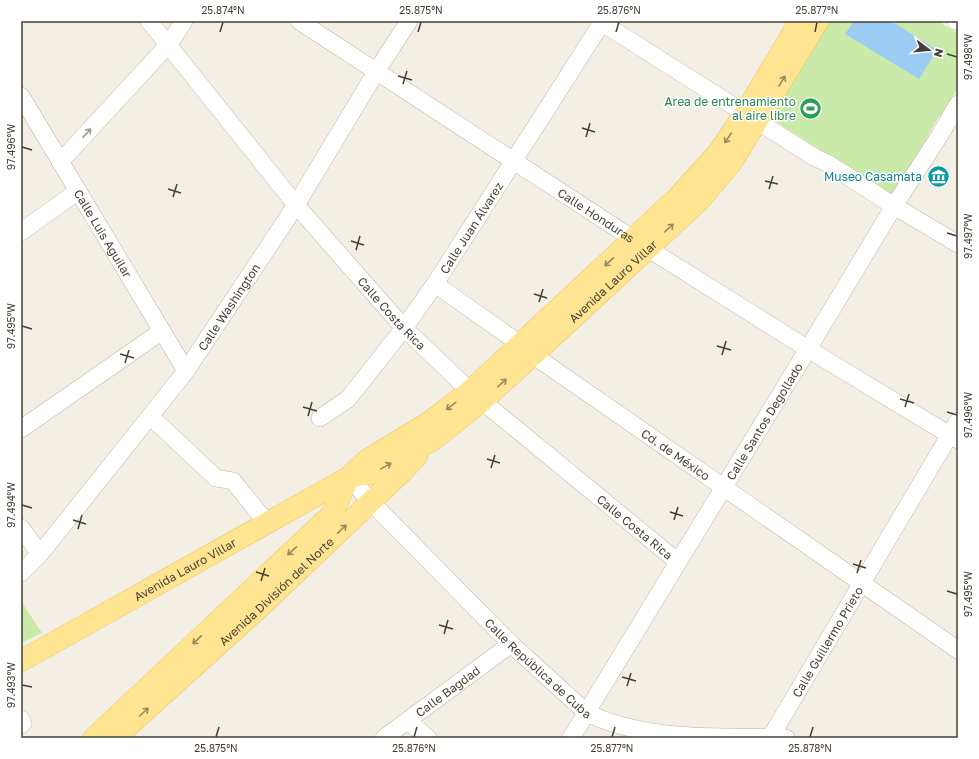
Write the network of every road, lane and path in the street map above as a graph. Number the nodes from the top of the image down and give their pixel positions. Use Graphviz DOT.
graph roads {
  1 [pos="149,21"];
  2 [pos="184,21"];
  3 [pos="299,21"];
  4 [pos="409,21"];
  5 [pos="800,21"];
  6 [pos="818,21"];
  7 [pos="601,22"];
  8 [pos="169,44"];
  9 [pos="376,72"];
  10 [pos="21,96"];
  11 [pos="958,104"];
  12 [pos="751,116"];
  13 [pos="514,160"];
  14 [pos="60,162"];
  15 [pos="78,191"];
  16 [pos="296,205"];
  17 [pos="894,206"];
  18 [pos="21,232"];
  19 [pos="641,243"];
  20 [pos="958,244"];
  21 [pos="435,284"];
  22 [pos="404,328"];
  23 [pos="162,331"];
  24 [pos="808,349"];
  25 [pos="526,350"];
  26 [pos="186,371"];
  27 [pos="476,396"];
  28 [pos="150,416"];
  29 [pos="320,418"];
  30 [pos="21,429"];
  31 [pos="955,432"];
  32 [pos="433,440"];
  33 [pos="349,477"];
  34 [pos="723,487"];
  35 [pos="371,502"];
  36 [pos="267,523"];
  37 [pos="21,528"];
  38 [pos="40,554"];
  39 [pos="678,562"];
  40 [pos="21,572"];
  41 [pos="862,583"];
  42 [pos="253,601"];
  43 [pos="511,644"];
  44 [pos="958,650"];
  45 [pos="21,661"];
  46 [pos="587,713"];
  47 [pos="21,719"];
  48 [pos="408,721"];
  49 [pos="21,724"];
  50 [pos="21,734"];
  51 [pos="642,734"];
  52 [pos="24,738"];
  53 [pos="94,738"];
  54 [pos="115,738"];
  55 [pos="384,738"];
  56 [pos="428,738"];
  57 [pos="571,738"];
  58 [pos="770,738"];
  59 [pos="786,738"];
  1 -- 8 [label="street, Calle Costa Rica"];
  2 -- 8 [label="street"];
  3 -- 9 [label="street, Calle Honduras"];
  4 -- 9 [label="street, Calle Washington"];
  5 -- 12 [label="main road, Avenida Lauro Villar"];
  12 -- 6 [label="main road, Avenida Lauro Villar, one-way"];
  7 -- 12 [label="street"];
  7 -- 13 [label="street, Calle Juan Álvarez"];
  14 -- 8 [label="street, one-way"];
  8 -- 16 [label="street, Calle Costa Rica"];
  9 -- 13 [label="street, Calle Honduras"];
  9 -- 16 [label="street, Calle Washington"];
  10 -- 14 [label="street, Calle Luis Aguilar"];
  11 -- 17 [label="street, Calle Santos Degollado"];
  12 -- 17 [label="street"];
  12 -- 19 [label="main road, Avenida Lauro Villar"];
  13 -- 19 [label="street, Calle Honduras"];
  13 -- 21 [label="street, Calle Juan Álvarez"];
  14 -- 15 [label="street, Calle Luis Aguilar"];
  15 -- 18 [label="street"];
  15 -- 23 [label="street, Calle Luis Aguilar"];
  16 -- 22 [label="street, Calle Costa Rica"];
  16 -- 26 [label="street, Calle Washington"];
  17 -- 20 [label="street"];
  17 -- 24 [label="street, Calle Santos Degollado"];
  19 -- 24 [label="street, Calle Honduras"];
  19 -- 25 [label="main road, Avenida Lauro Villar"];
  21 -- 22 [label="street, Calle Juan Álvarez"];
  21 -- 25 [label="street, Cd. de México"];
  22 -- 27 [label="street, Calle Costa Rica"];
  22 -- 29 [label="street, Calle Juan Álvarez"];
  23 -- 26 [label="street, Calle Luis Aguilar"];
  23 -- 30 [label="street"];
  24 -- 31 [label="street, Calle Honduras"];
  24 -- 34 [label="street, Calle Santos Degollado"];
  25 -- 27 [label="main road, Avenida Lauro Villar"];
  25 -- 34 [label="street, Cd. de México"];
  26 -- 28 [label="street, Calle Washington"];
  27 -- 32 [label="main road, Avenida Lauro Villar"];
  27 -- 33 [label="main road, Avenida Lauro Villar, one-way"];
  27 -- 39 [label="street, Calle Costa Rica"];
  28 -- 36 [label="street"];
  28 -- 38 [label="street, Calle Washington"];
  31 -- 41 [label="street, Calle Guillermo Prieto"];
  33 -- 32 [label="main road, Avenida Lauro Villar, one-way"];
  32 -- 35 [label="main road, Avenida División del Norte"];
  33 -- 35 [label="street, Calle República de Cuba"];
  33 -- 36 [label="main road, Avenida Lauro Villar"];
  33 -- 42 [label="main road, Avenida División del Norte, one-way"];
  34 -- 39 [label="street, Calle Santos Degollado"];
  34 -- 41 [label="street, Cd. de México"];
  42 -- 35 [label="main road, Avenida División del Norte, one-way"];
  35 -- 43 [label="street, Calle República de Cuba"];
  36 -- 45 [label="main road, Avenida Lauro Villar"];
  37 -- 38 [label="street"];
  38 -- 40 [label="street, Calle Washington"];
  39 -- 46 [label="street, Calle Santos Degollado"];
  41 -- 44 [label="street, Cd. de México"];
  41 -- 58 [label="street, Calle Guillermo Prieto"];
  42 -- 53 [label="main road, Avenida División del Norte, one-way"];
  54 -- 42 [label="main road, Avenida División del Norte, one-way"];
  43 -- 46 [label="street, Calle República de Cuba"];
  43 -- 48 [label="street, Calle Bagdad"];
  46 -- 51 [label="street, Calle República de Cuba"];
  46 -- 57 [label="street, Calle Santos Degollado"];
  47 -- 49 [label="street"];
  48 -- 55 [label="street, Calle Bagdad"];
  48 -- 56 [label="street"];
  50 -- 52 [label="street"];
  51 -- 58 [label="street, Calle República de Cuba"];
  58 -- 59 [label="street, Calle República de Cuba"];
}
